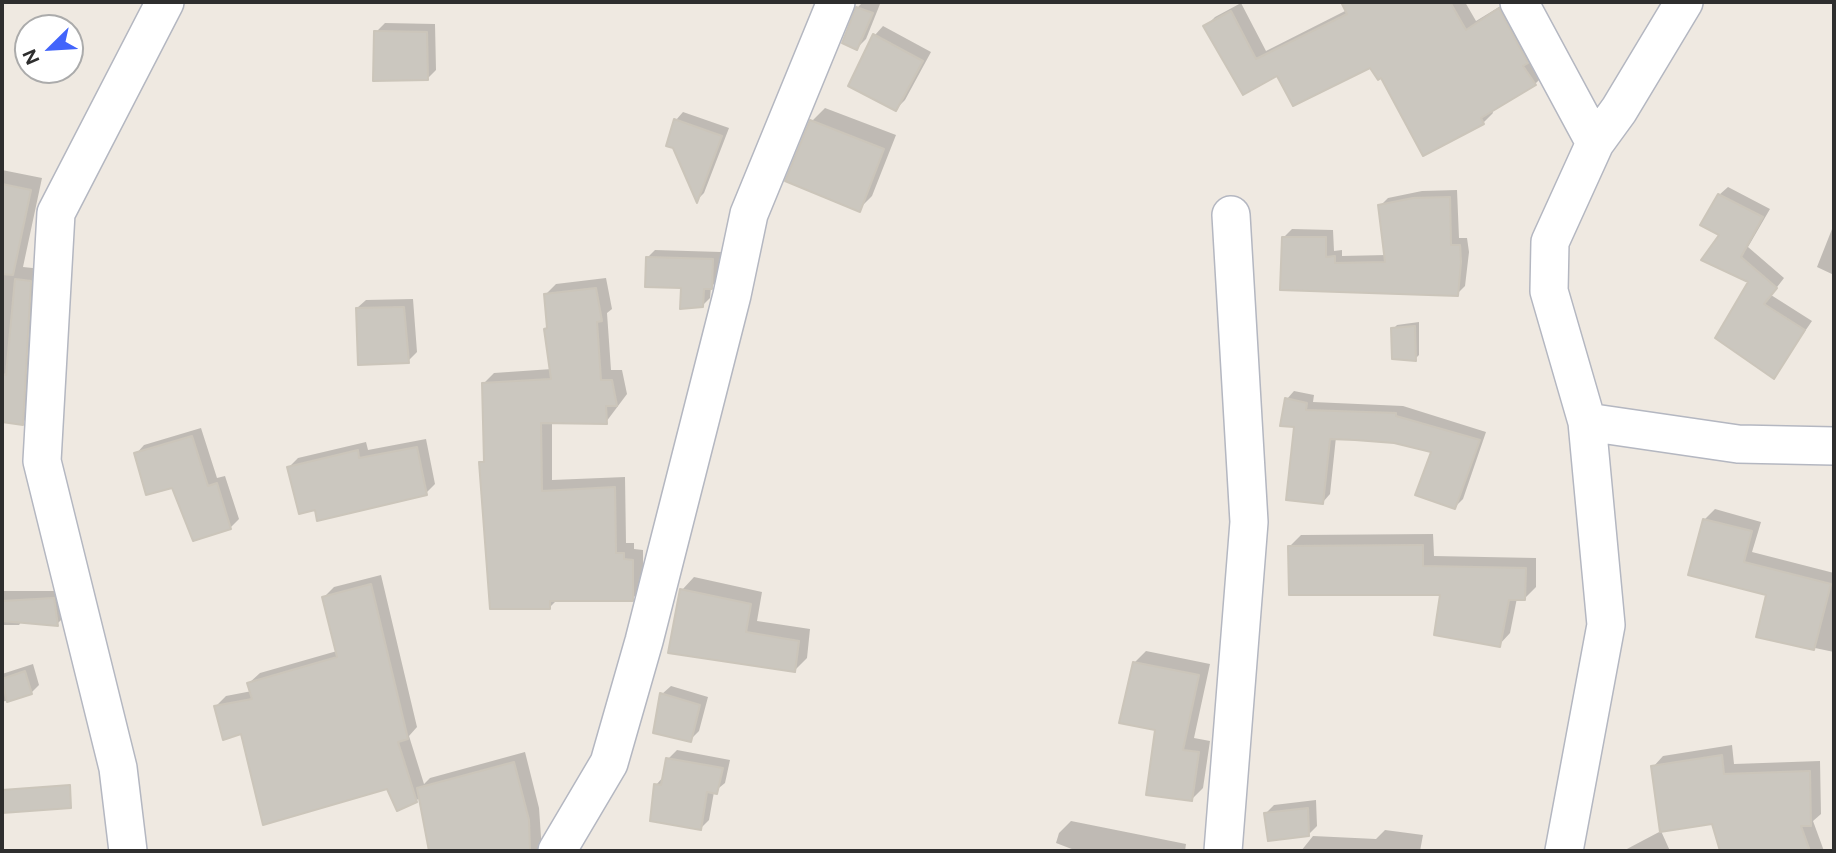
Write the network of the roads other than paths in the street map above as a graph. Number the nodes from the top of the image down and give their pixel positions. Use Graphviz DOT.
graph roads {
  1 [pos="165,2"];
  2 [pos="836,2"];
  3 [pos="1519,2"];
  4 [pos="1684,2"];
  5 [pos="1595,143"];
  6 [pos="1231,215"];
  7 [pos="1587,422"];
  8 [pos="1834,446"];
  9 [pos="128,851"];
  10 [pos="557,851"];
  11 [pos="1223,851"];
  12 [pos="1564,851"];
  1 -- 9 [label="street"];
  2 -- 10 [label="street"];
  3 -- 5 [label="street"];
  4 -- 5 [label="street"];
  5 -- 7 [label="street"];
  6 -- 11 [label="street"];
  7 -- 8 [label="street"];
  7 -- 12 [label="street"];
}
